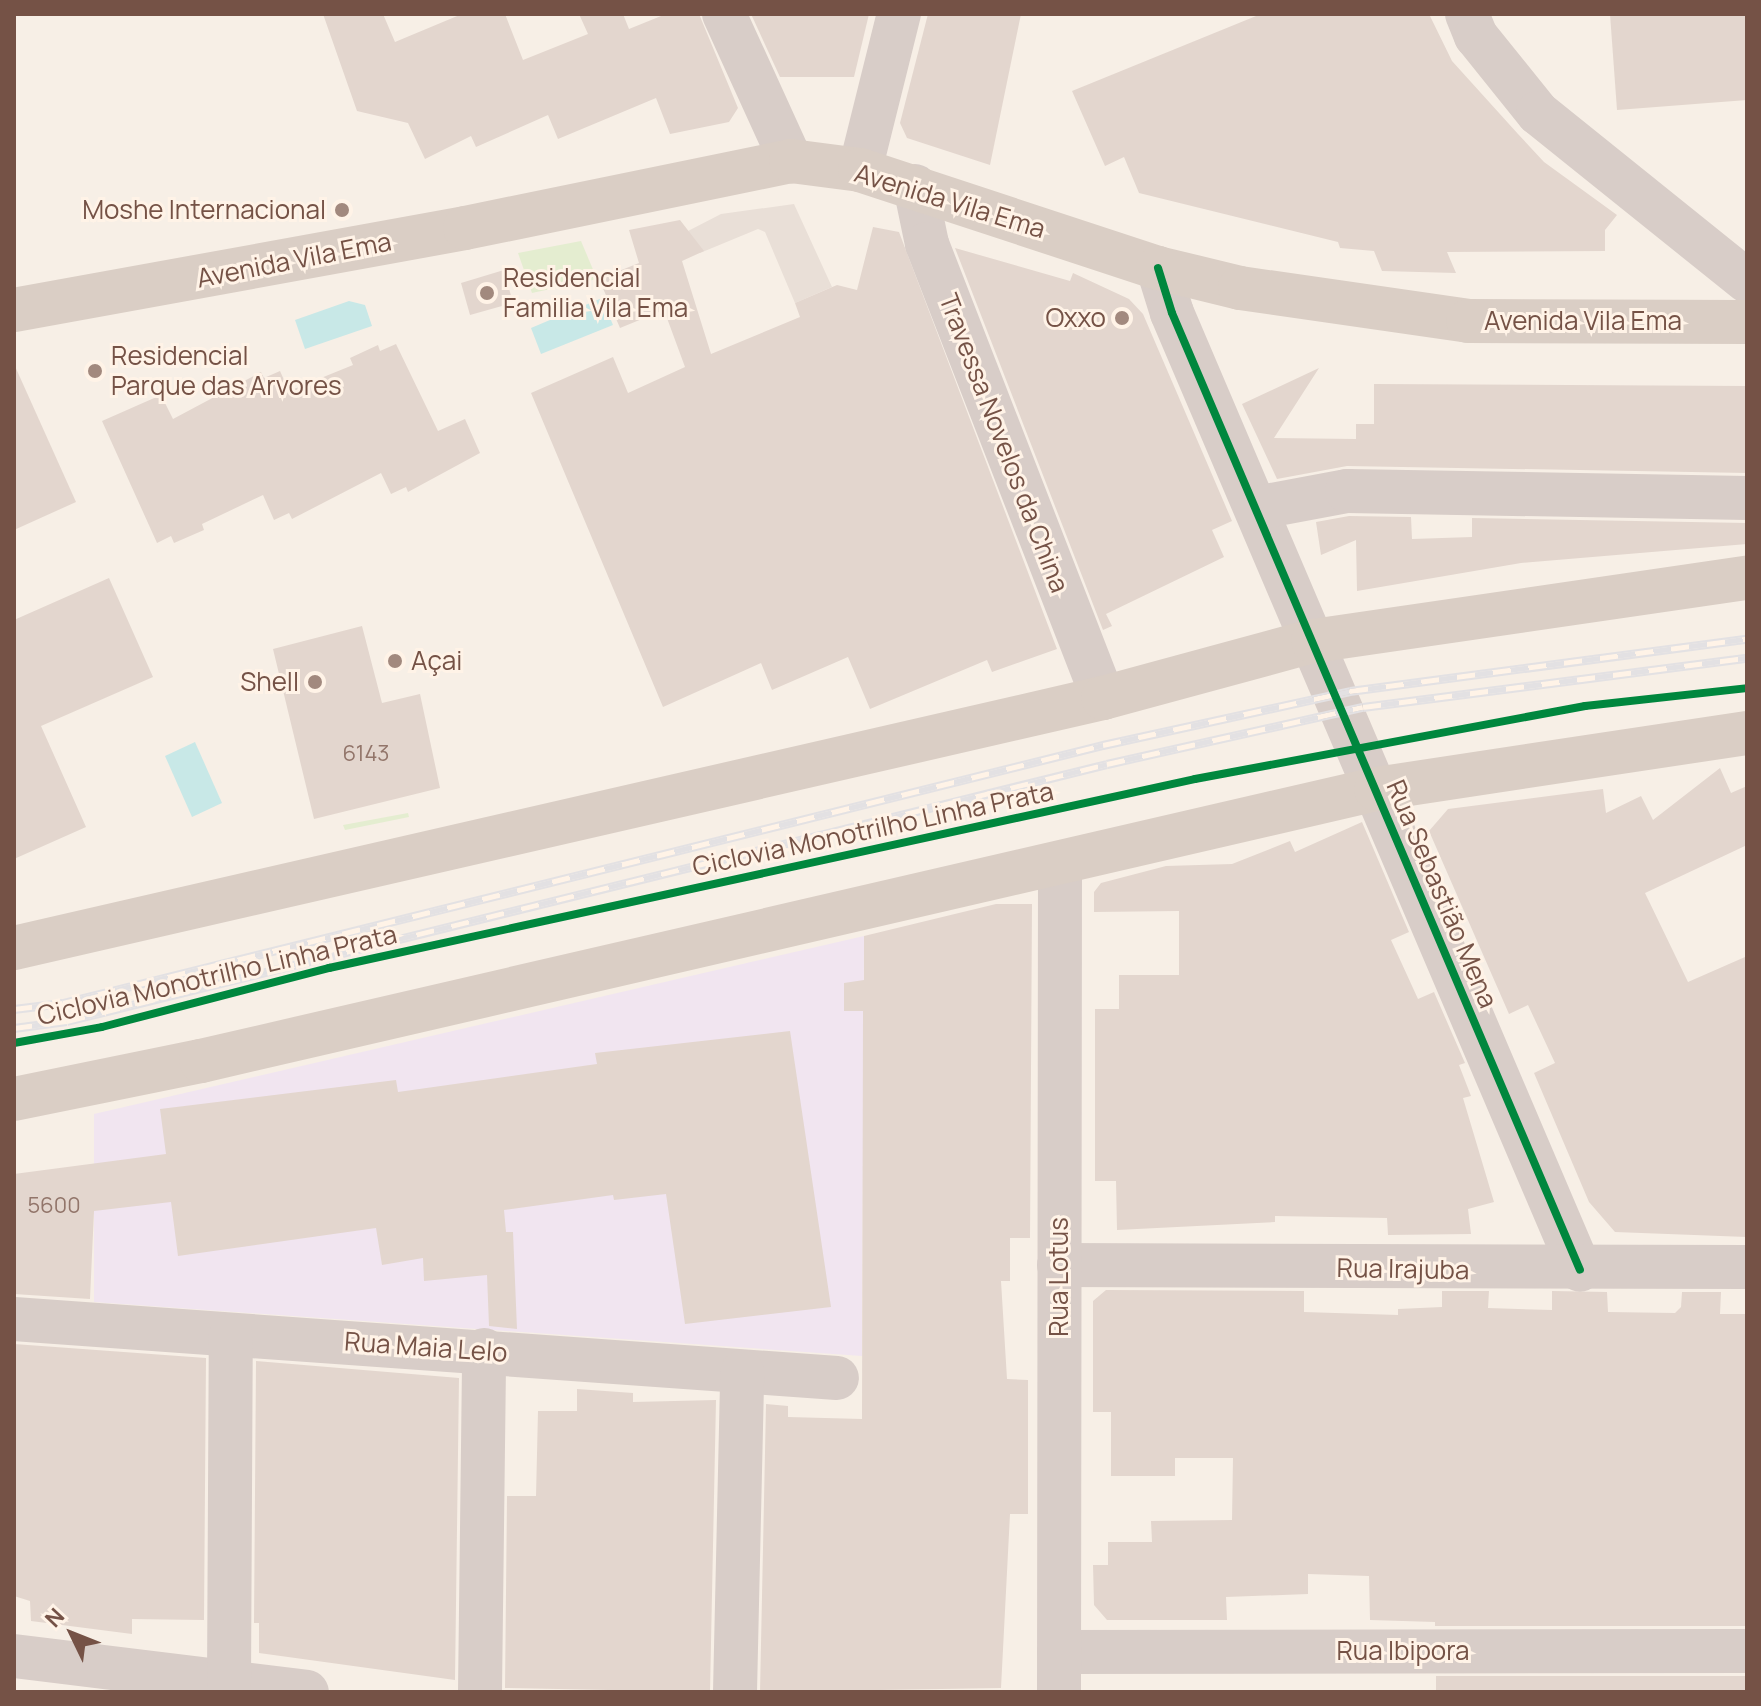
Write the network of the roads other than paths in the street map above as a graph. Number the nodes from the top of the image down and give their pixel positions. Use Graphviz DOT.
graph roads {
  1 [pos="724,14"];
  2 [pos="899,14"];
  3 [pos="1467,14"];
  4 [pos="791,161"];
  5 [pos="860,170"];
  6 [pos="915,186"];
  7 [pos="1158,268"];
  8 [pos="1747,281"];
  9 [pos="14,310"];
  10 [pos="1747,322"];
  11 [pos="1747,498"];
  12 [pos="1256,508"];
  13 [pos="1747,578"];
  14 [pos="1313,641"];
  15 [pos="1103,698"];
  16 [pos="1747,733"];
  17 [pos="1376,789"];
  18 [pos="1060,863"];
  19 [pos="14,948"];
  20 [pos="14,1099"];
  21 [pos="1059,1265"];
  22 [pos="1747,1267"];
  23 [pos="1580,1270"];
  24 [pos="14,1319"];
  25 [pos="231,1336"];
  26 [pos="484,1350"];
  27 [pos="742,1372"];
  28 [pos="837,1378"];
  29 [pos="1747,1651"];
  30 [pos="14,1656"];
  31 [pos="1059,1672"];
  32 [pos="229,1682"];
  33 [pos="307,1692"];
  34 [pos="480,1692"];
  35 [pos="735,1692"];
  1 -- 4 [label="street"];
  2 -- 5 [label="street"];
  3 -- 8 [label="street"];
  4 -- 5 [label="main road, Avenida Vila Ema"];
  4 -- 9 [label="main road, Avenida Vila Ema"];
  5 -- 6 [label="main road, Avenida Vila Ema"];
  6 -- 7 [label="main road, Avenida Vila Ema"];
  6 -- 15 [label="street, Travessa Novelos da China"];
  7 -- 10 [label="main road, Avenida Vila Ema"];
  7 -- 12 [label="street, Rua Sebastião Mena"];
  11 -- 12 [label="street"];
  12 -- 14 [label="street, Rua Sebastião Mena"];
  13 -- 14 [label="main road"];
  14 -- 15 [label="main road"];
  14 -- 17 [label="street, Rua Sebastião Mena"];
  15 -- 19 [label="main road"];
  16 -- 17 [label="main road"];
  17 -- 18 [label="main road"];
  17 -- 23 [label="street, Rua Sebastião Mena"];
  18 -- 20 [label="main road"];
  18 -- 21 [label="street, Rua Lotus"];
  21 -- 23 [label="street, Rua Irajuba"];
  21 -- 31 [label="street, Rua Lotus"];
  22 -- 23 [label="street, Rua Irajuba"];
  24 -- 25 [label="street, Rua Maia Lelo"];
  25 -- 26 [label="street, Rua Maia Lelo"];
  25 -- 32 [label="street"];
  26 -- 27 [label="street, Rua Maia Lelo"];
  26 -- 34 [label="street"];
  27 -- 28 [label="street, Rua Maia Lelo"];
  27 -- 35 [label="street"];
  29 -- 31 [label="street, Rua Ibipora"];
  30 -- 32 [label="street"];
  32 -- 33 [label="street"];
}
